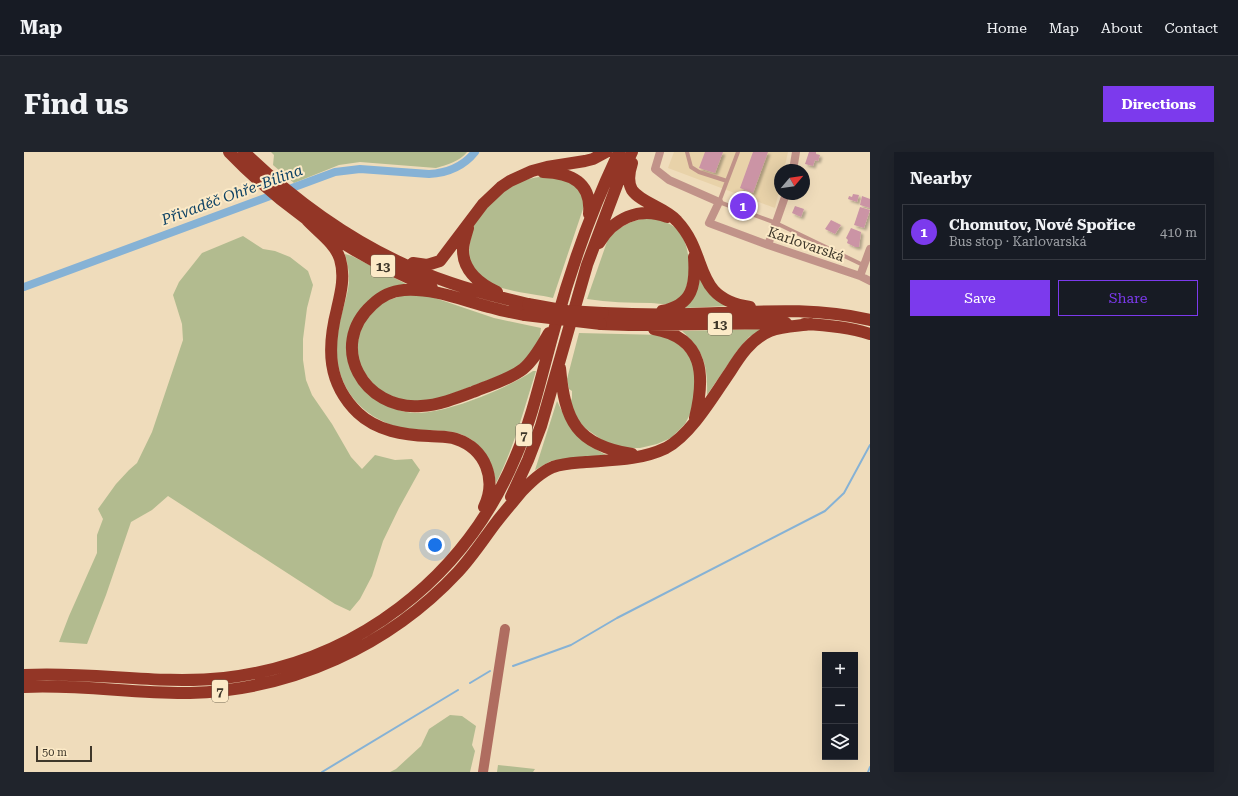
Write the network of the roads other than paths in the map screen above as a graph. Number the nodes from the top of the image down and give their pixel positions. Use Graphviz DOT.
graph roads {
  1 [pos="229,152"];
  2 [pos="244,152"];
  3 [pos="606,152"];
  4 [pos="619,152"];
  5 [pos="633,152"];
  6 [pos="687,152"];
  7 [pos="738,152"];
  8 [pos="796,152"];
  9 [pos="660,153"];
  10 [pos="794,164"];
  11 [pos="256,171"];
  12 [pos="520,176"];
  13 [pos="727,181"];
  14 [pos="784,200"];
  15 [pos="719,202"];
  16 [pos="310,222"];
  17 [pos="469,223"];
  18 [pos="588,223"];
  19 [pos="776,223"];
  20 [pos="686,232"];
  21 [pos="768,245"];
  22 [pos="870,249"];
  23 [pos="389,256"];
  24 [pos="587,265"];
  25 [pos="864,265"];
  26 [pos="860,276"];
  27 [pos="870,282"];
  28 [pos="459,298"];
  29 [pos="526,310"];
  30 [pos="775,311"];
  31 [pos="637,315"];
  32 [pos="602,319"];
  33 [pos="870,320"];
  34 [pos="556,321"];
  35 [pos="811,324"];
  36 [pos="629,325"];
  37 [pos="870,334"];
  38 [pos="560,360"];
  39 [pos="695,420"];
  40 [pos="643,456"];
  41 [pos="495,524"];
  42 [pos="468,540"];
  43 [pos="505,630"];
  44 [pos="24,674"];
  45 [pos="24,687"];
  46 [pos="483,772"];
  1 -- 11 [label="highway, 13"];
  2 -- 11 [label="highway, 13"];
  3 -- 12 [label="highway"];
  4 -- 18 [label="highway, 7"];
  5 -- 20 [label="highway"];
  5 -- 24 [label="highway, 7"];
  6 -- 13 [label="lane"];
  7 -- 13 [label="lane"];
  8 -- 10 [label="street"];
  9 -- 15 [label="street, Karlovarská"];
  11 -- 16 [label="highway, 13"];
  11 -- 23 [label="highway, 13"];
  12 -- 17 [label="highway"];
  12 -- 18 [label="highway"];
  13 -- 15 [label="lane"];
  14 -- 19 [label="street"];
  15 -- 19 [label="lane, Karlovarská"];
  15 -- 21 [label="street, Karlovarská"];
  16 -- 28 [label="highway, 13"];
  16 -- 42 [label="highway"];
  17 -- 23 [label="highway"];
  17 -- 29 [label="highway"];
  18 -- 34 [label="highway, 7"];
  19 -- 21 [label="street"];
  19 -- 25 [label="lane, Karlovarská"];
  20 -- 24 [label="highway"];
  20 -- 30 [label="highway"];
  20 -- 31 [label="highway"];
  21 -- 26 [label="street, Karlovarská"];
  22 -- 25 [label="street"];
  23 -- 29 [label="highway, 13"];
  24 -- 38 [label="highway, 7"];
  25 -- 26 [label="street"];
  26 -- 27 [label="street, Karlovarská"];
  28 -- 29 [label="highway, 13"];
  28 -- 34 [label="highway"];
  29 -- 32 [label="highway, 13, bridge"];
  30 -- 31 [label="highway, 13"];
  30 -- 33 [label="highway, 13"];
  31 -- 32 [label="highway, 13"];
  32 -- 36 [label="highway, 13"];
  34 -- 42 [label="highway, 7"];
  35 -- 36 [label="highway, 13"];
  35 -- 37 [label="highway, 13"];
  35 -- 39 [label="highway"];
  36 -- 39 [label="highway"];
  38 -- 40 [label="highway"];
  38 -- 41 [label="highway, 7"];
  39 -- 40 [label="highway"];
  40 -- 41 [label="highway"];
  41 -- 45 [label="highway, 7"];
  42 -- 44 [label="highway, 7"];
  43 -- 46 [label="street"];
}
